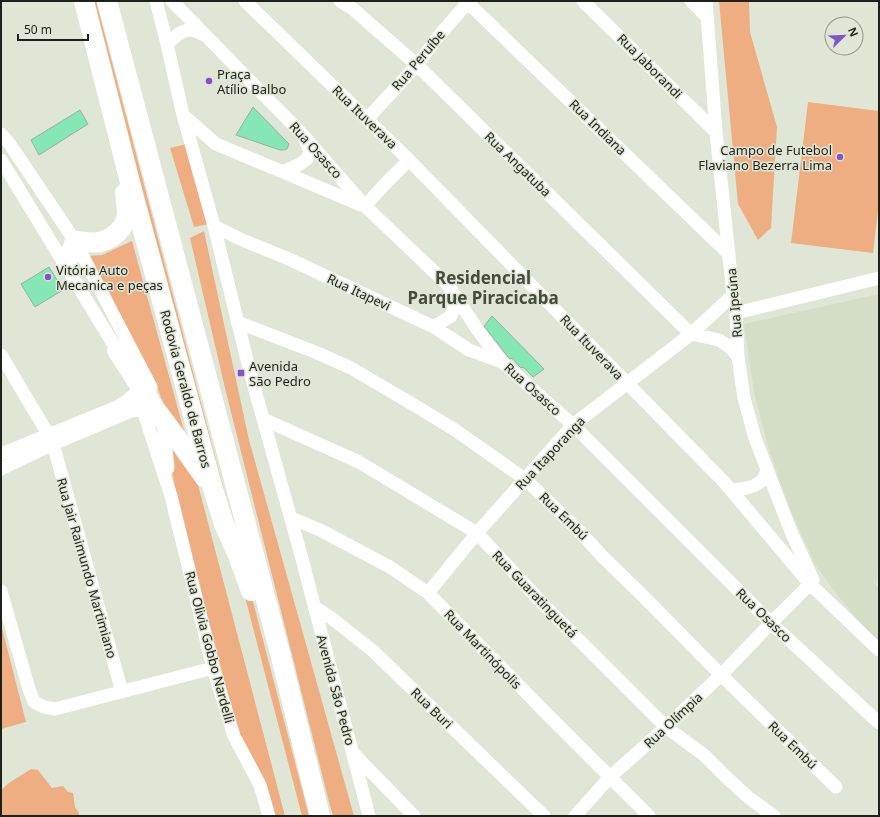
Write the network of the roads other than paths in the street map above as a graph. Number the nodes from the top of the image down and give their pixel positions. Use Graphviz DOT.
graph roads {
  1 [pos="84,1"];
  2 [pos="107,1"];
  3 [pos="156,1"];
  4 [pos="172,1"];
  5 [pos="245,1"];
  6 [pos="340,1"];
  7 [pos="468,1"];
  8 [pos="584,1"];
  9 [pos="691,1"];
  10 [pos="706,1"];
  11 [pos="707,17"];
  12 [pos="207,37"];
  13 [pos="167,44"];
  14 [pos="417,65"];
  15 [pos="111,110"];
  16 [pos="183,115"];
  17 [pos="367,119"];
  18 [pos="716,132"];
  19 [pos="1,134"];
  20 [pos="302,134"];
  21 [pos="216,144"];
  22 [pos="195,158"];
  23 [pos="1,160"];
  24 [pos="409,160"];
  25 [pos="283,172"];
  26 [pos="365,206"];
  27 [pos="214,226"];
  28 [pos="75,241"];
  29 [pos="729,254"];
  30 [pos="66,266"];
  31 [pos="879,278"];
  32 [pos="448,285"];
  33 [pos="733,294"];
  34 [pos="736,313"];
  35 [pos="237,322"];
  36 [pos="434,327"];
  37 [pos="691,334"];
  38 [pos="117,350"];
  39 [pos="1,355"];
  40 [pos="738,357"];
  41 [pos="502,362"];
  42 [pos="627,383"];
  43 [pos="136,393"];
  44 [pos="143,410"];
  45 [pos="262,419"];
  46 [pos="162,420"];
  47 [pos="573,425"];
  48 [pos="50,439"];
  49 [pos="1,454"];
  50 [pos="1,469"];
  51 [pos="767,470"];
  52 [pos="525,479"];
  53 [pos="213,489"];
  54 [pos="732,490"];
  55 [pos="171,496"];
  56 [pos="291,518"];
  57 [pos="477,533"];
  58 [pos="814,588"];
  59 [pos="1,592"];
  60 [pos="428,593"];
  61 [pos="315,607"];
  62 [pos="771,623"];
  63 [pos="879,650"];
  64 [pos="280,653"];
  65 [pos="213,668"];
  66 [pos="721,675"];
  67 [pos="122,692"];
  68 [pos="879,723"];
  69 [pos="666,727"];
  70 [pos="352,753"];
  71 [pos="610,777"];
  72 [pos="836,787"];
  73 [pos="269,816"];
  74 [pos="320,816"];
  75 [pos="368,816"];
  76 [pos="414,816"];
  77 [pos="544,816"];
  78 [pos="575,816"];
  79 [pos="649,816"];
  80 [pos="774,816"];
  1 -- 15 [label="highway, Rodovia Geraldo de Barros"];
  2 -- 64 [label="highway, Rodovia Geraldo de Barros"];
  3 -- 13 [label="street, Avenida São Pedro"];
  4 -- 12 [label="street, Rua Osasco"];
  5 -- 17 [label="street, Rua Ituverava"];
  6 -- 14 [label="street, Rua Angatuba"];
  7 -- 14 [label="street, Rua Peruíbe"];
  7 -- 29 [label="street, Rua Indiana"];
  8 -- 18 [label="street, Rua Jaborandi"];
  9 -- 11 [label="street"];
  10 -- 11 [label="street, Rua Ipeúna"];
  11 -- 18 [label="street, Rua Ipeúna"];
  12 -- 13 [label="street, Rua Osasco"];
  12 -- 20 [label="street, Rua Osasco"];
  13 -- 16 [label="street, Avenida São Pedro"];
  14 -- 17 [label="street, Rua Peruíbe"];
  14 -- 37 [label="street, Rua Angatuba"];
  15 -- 28 [label="highway"];
  15 -- 53 [label="highway, Rodovia Geraldo de Barros"];
  16 -- 21 [label="street"];
  16 -- 22 [label="street, Avenida São Pedro"];
  17 -- 24 [label="street, Rua Ituverava"];
  18 -- 29 [label="street, Rua Ipeúna"];
  19 -- 28 [label="street"];
  20 -- 25 [label="street"];
  20 -- 26 [label="street, Rua Osasco"];
  21 -- 22 [label="street"];
  21 -- 25 [label="street"];
  22 -- 27 [label="street, Avenida São Pedro"];
  23 -- 30 [label="street"];
  24 -- 26 [label="street"];
  24 -- 42 [label="street, Rua Ituverava"];
  25 -- 26 [label="street"];
  26 -- 32 [label="street, Rua Osasco"];
  27 -- 35 [label="street, Avenida São Pedro"];
  27 -- 36 [label="street, Rua Itapevi"];
  28 -- 30 [label="highway"];
  28 -- 46 [label="street"];
  29 -- 33 [label="street, Rua Ipeúna"];
  30 -- 38 [label="street"];
  31 -- 34 [label="street"];
  32 -- 36 [label="street"];
  32 -- 41 [label="street, Rua Osasco"];
  33 -- 34 [label="street, Rua Ipeúna"];
  33 -- 37 [label="street, Rua Itaporanga"];
  34 -- 40 [label="street, Rua Ipeúna"];
  35 -- 45 [label="street, Avenida São Pedro"];
  35 -- 52 [label="street, Rua Embú"];
  36 -- 41 [label="street, Rua Itapevi"];
  37 -- 40 [label="street"];
  37 -- 42 [label="street, Rua Itaporanga"];
  38 -- 43 [label="street"];
  38 -- 46 [label="highway"];
  39 -- 48 [label="street, Rua Jair Raimundo Martimiano"];
  40 -- 51 [label="street, Rua Ipeúna"];
  41 -- 47 [label="street, Rua Osasco"];
  42 -- 47 [label="street, Rua Itaporanga"];
  42 -- 54 [label="street, Rua Ituverava"];
  43 -- 44 [label="street"];
  43 -- 48 [label="street"];
  44 -- 48 [label="street"];
  44 -- 55 [label="street"];
  45 -- 56 [label="street, Avenida São Pedro"];
  45 -- 57 [label="street, Rua Guaratinguetá"];
  46 -- 53 [label="highway"];
  46 -- 55 [label="street"];
  47 -- 52 [label="street, Rua Itaporanga"];
  47 -- 62 [label="street, Rua Osasco"];
  48 -- 49 [label="street"];
  48 -- 50 [label="street"];
  48 -- 67 [label="street, Rua Jair Raimundo Martimiano"];
  51 -- 54 [label="street"];
  51 -- 58 [label="street, Rua Ipeúna"];
  52 -- 57 [label="street, Rua Itaporanga"];
  52 -- 66 [label="street, Rua Embú"];
  53 -- 64 [label="highway, Rodovia Geraldo de Barros"];
  54 -- 58 [label="street, Rua Ituverava"];
  55 -- 65 [label="street, Rua Olivia Gobbo Nardelli"];
  56 -- 60 [label="street, Rua Martinópolis"];
  56 -- 61 [label="street, Avenida São Pedro"];
  57 -- 60 [label="street, Rua Itaporanga"];
  57 -- 69 [label="street, Rua Guaratinguetá"];
  58 -- 62 [label="street, Rua Olímpia"];
  58 -- 63 [label="street, Rua Ituverava"];
  59 -- 67 [label="street"];
  60 -- 71 [label="street, Rua Martinópolis"];
  61 -- 70 [label="street, Avenida São Pedro"];
  61 -- 77 [label="street, Rua Buri"];
  62 -- 66 [label="street, Rua Olímpia"];
  62 -- 68 [label="street, Rua Osasco"];
  64 -- 74 [label="highway, Rodovia Geraldo de Barros"];
  65 -- 67 [label="street"];
  65 -- 73 [label="street, Rua Olivia Gobbo Nardelli"];
  66 -- 69 [label="street, Rua Olímpia"];
  66 -- 72 [label="street, Rua Embú"];
  69 -- 71 [label="street, Rua Olímpia"];
  69 -- 80 [label="street, Rua Guaratinguetá"];
  70 -- 75 [label="street, Avenida São Pedro"];
  70 -- 76 [label="street"];
  71 -- 78 [label="street, Rua Olímpia"];
  71 -- 79 [label="street, Rua Martinópolis"];
}
